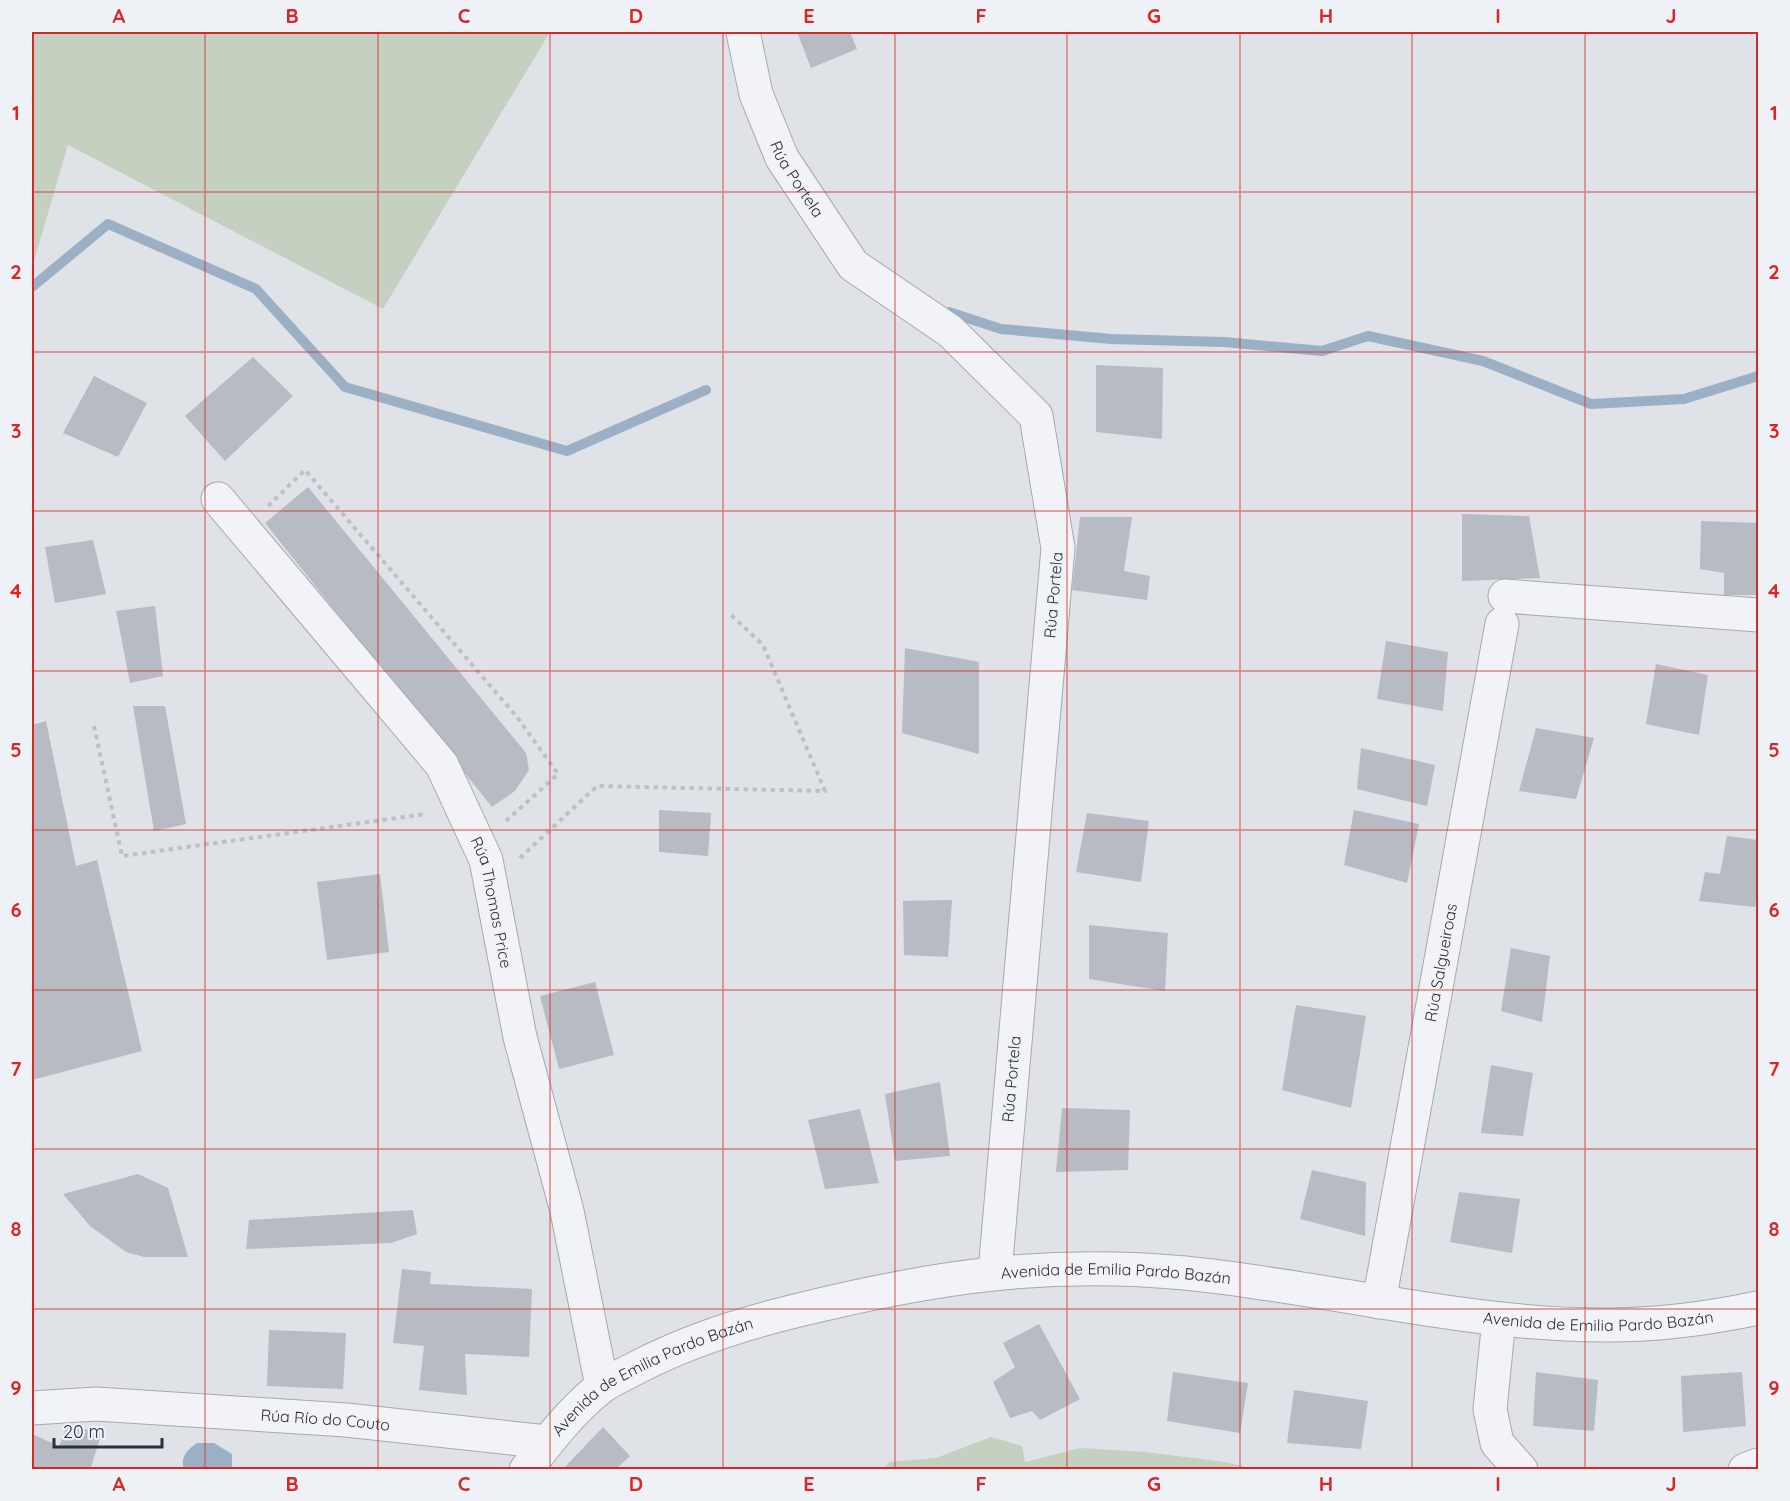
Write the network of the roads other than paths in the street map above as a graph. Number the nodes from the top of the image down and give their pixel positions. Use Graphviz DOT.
graph roads {
  1 [pos="743,32"];
  2 [pos="218,499"];
  3 [pos="1758,615"];
  4 [pos="995,1272"];
  5 [pos="1379,1302"];
  6 [pos="1758,1308"];
  7 [pos="1499,1319"];
  8 [pos="602,1386"];
  9 [pos="32,1408"];
  10 [pos="548,1442"];
  11 [pos="1758,1466"];
  12 [pos="526,1470"];
  13 [pos="1521,1470"];
  14 [pos="1745,1470"];
  1 -- 4 [label="street, Rúa Portela"];
  2 -- 8 [label="street, Rúa Thomas Price"];
  3 -- 5 [label="street, Rúa Salgueiroas"];
  4 -- 5 [label="street, Avenida de Emilia Pardo Bazán"];
  4 -- 8 [label="street, Avenida de Emilia Pardo Bazán"];
  5 -- 7 [label="street, Avenida de Emilia Pardo Bazán"];
  6 -- 7 [label="street, Avenida de Emilia Pardo Bazán"];
  7 -- 13 [label="street"];
  8 -- 10 [label="street, Avenida de Emilia Pardo Bazán"];
  9 -- 10 [label="street, Rúa Río do Couto"];
  10 -- 12 [label="street, Avenida de Emilia Pardo Bazán"];
  11 -- 14 [label="street"];
}
